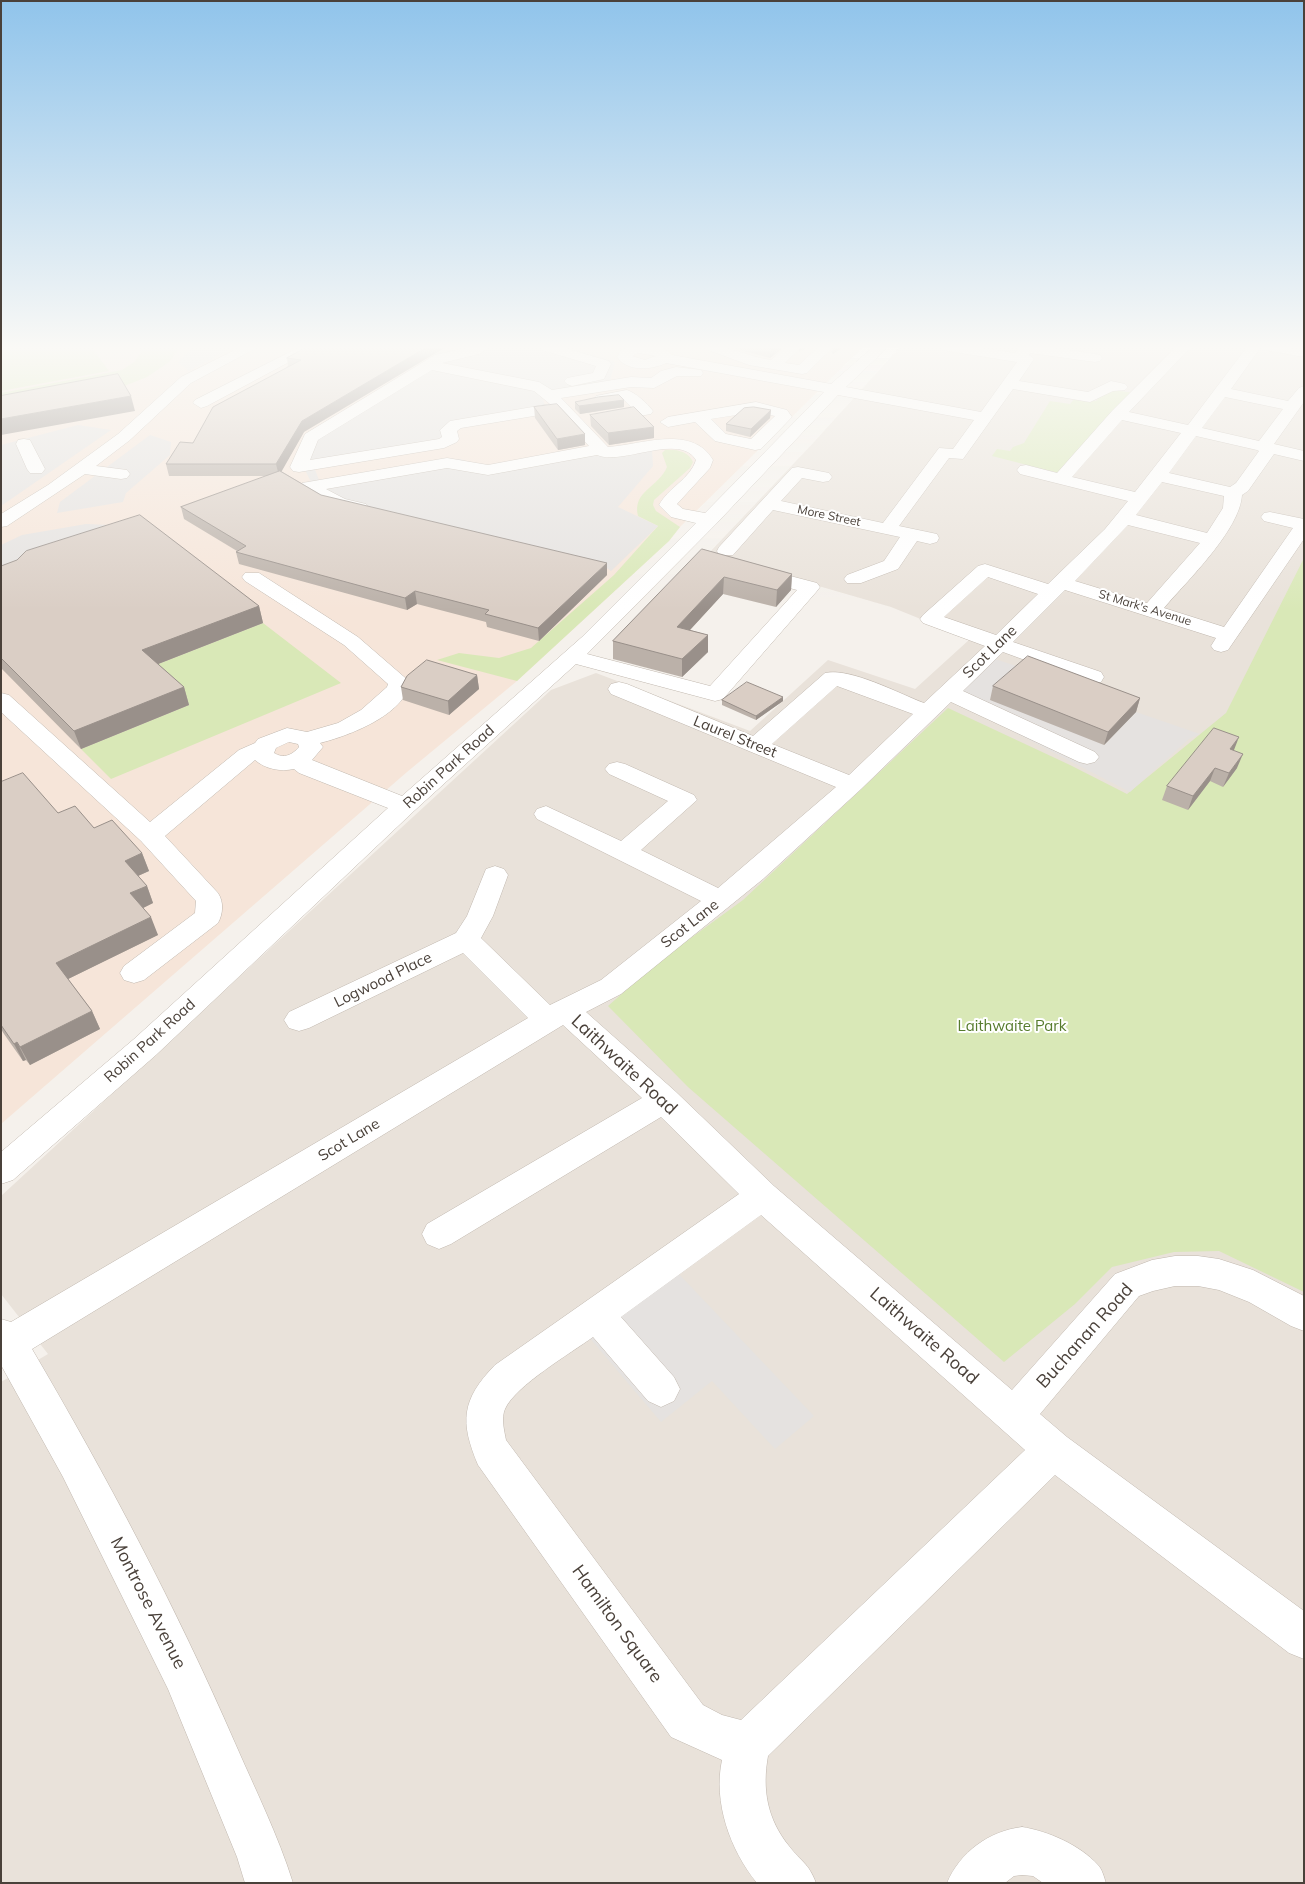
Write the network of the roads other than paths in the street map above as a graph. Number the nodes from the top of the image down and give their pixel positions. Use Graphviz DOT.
graph roads {
  1 [pos="125,435"];
  2 [pos="314,435"];
  3 [pos="450,435"];
  4 [pos="586,435"];
  5 [pos="680,435"];
  6 [pos="792,435"];
  7 [pos="971,435"];
  8 [pos="1100,435"];
  9 [pos="1189,435"];
  10 [pos="1209,435"];
  11 [pos="1275,435"];
  12 [pos="24,444"];
  13 [pos="680,445"];
  14 [pos="1267,448"];
  15 [pos="600,450"];
  16 [pos="1304,456"];
  17 [pos="299,466"];
  18 [pos="36,469"];
  19 [pos="82,469"];
  20 [pos="1026,470"];
  21 [pos="121,474"];
  22 [pos="823,476"];
  23 [pos="1158,476"];
  24 [pos="1061,479"];
  25 [pos="308,487"];
  26 [pos="1232,493"];
  27 [pos="1140,499"];
  28 [pos="769,504"];
  29 [pos="9,510"];
  30 [pos="374,512"];
  31 [pos="1270,517"];
  32 [pos="1124,518"];
  33 [pos="710,520"];
  34 [pos="1,522"];
  35 [pos="1304,525"];
  36 [pos="888,528"];
  37 [pos="911,535"];
  38 [pos="930,538"];
  39 [pos="1212,540"];
  40 [pos="252,577"];
  41 [pos="854,579"];
  42 [pos="1057,587"];
  43 [pos="1152,610"];
  44 [pos="1001,642"];
  45 [pos="572,656"];
  46 [pos="1093,677"];
  47 [pos="619,690"];
  48 [pos="948,692"];
  49 [pos="1,700"];
  50 [pos="927,712"];
  51 [pos="756,746"];
  52 [pos="303,750"];
  53 [pos="1087,758"];
  54 [pos="617,769"];
  55 [pos="852,785"];
  56 [pos="405,806"];
  57 [pos="546,814"];
  58 [pos="150,835"];
  59 [pos="623,852"];
  60 [pos="495,875"];
  61 [pos="721,900"];
  62 [pos="466,940"];
  63 [pos="134,973"];
  64 [pos="557,1016"];
  65 [pos="299,1020"];
  66 [pos="664,1100"];
  67 [pos="1,1171"];
  68 [pos="762,1196"];
  69 [pos="439,1234"];
  70 [pos="596,1315"];
  71 [pos="1304,1315"];
  72 [pos="4,1342"];
  73 [pos="661,1389"];
  74 [pos="1015,1415"];
  75 [pos="1053,1450"];
  76 [pos="1304,1638"];
  77 [pos="748,1744"];
  78 [pos="269,1883"];
  79 [pos="792,1883"];
  80 [pos="971,1883"];
  81 [pos="1082,1883"];
  1 -- 19 [label="street"];
  2 -- 17 [label="street"];
  3 -- 17 [label="street"];
  4 -- 15 [label="street"];
  5 -- 13 [label="street"];
  6 -- 33 [label="street, Robin Park Road"];
  7 -- 36 [label="street"];
  8 -- 24 [label="street"];
  9 -- 23 [label="street, Scot Lane"];
  10 -- 14 [label="street"];
  11 -- 14 [label="street"];
  12 -- 18 [label="street"];
  13 -- 15 [label="street"];
  13 -- 33 [label="street"];
  14 -- 16 [label="street"];
  14 -- 26 [label="street"];
  15 -- 25 [label="street"];
  17 -- 25 [label="street"];
  19 -- 21 [label="street"];
  19 -- 29 [label="street"];
  20 -- 24 [label="street"];
  22 -- 28 [label="street"];
  23 -- 26 [label="street"];
  23 -- 27 [label="street, Scot Lane"];
  24 -- 27 [label="street"];
  25 -- 30 [label="street"];
  26 -- 39 [label="street"];
  27 -- 32 [label="street, Scot Lane"];
  28 -- 36 [label="street, More Street"];
  28 -- 45 [label="street"];
  29 -- 34 [label="street"];
  31 -- 35 [label="street"];
  32 -- 39 [label="street"];
  32 -- 42 [label="street, Scot Lane"];
  33 -- 45 [label="street, Robin Park Road"];
  35 -- 43 [label="street, St Mark's Avenue"];
  36 -- 37 [label="street, More Street"];
  37 -- 38 [label="street, More Street"];
  37 -- 41 [label="street"];
  39 -- 43 [label="street"];
  40 -- 52 [label="street"];
  42 -- 43 [label="street, St Mark's Avenue"];
  42 -- 44 [label="street, Scot Lane"];
  42 -- 44 [label="street, St Mark's Avenue"];
  44 -- 46 [label="street"];
  44 -- 48 [label="street, Scot Lane"];
  45 -- 56 [label="street, Robin Park Road"];
  47 -- 51 [label="street, Laurel Street"];
  48 -- 50 [label="street, Scot Lane"];
  48 -- 53 [label="street"];
  49 -- 58 [label="street"];
  50 -- 51 [label="street"];
  50 -- 55 [label="street, Scot Lane"];
  51 -- 55 [label="street, Laurel Street"];
  52 -- 56 [label="street"];
  52 -- 58 [label="street"];
  54 -- 59 [label="street"];
  55 -- 61 [label="street, Scot Lane"];
  56 -- 67 [label="street, Robin Park Road"];
  57 -- 59 [label="street"];
  58 -- 63 [label="street"];
  59 -- 61 [label="street"];
  60 -- 62 [label="street"];
  61 -- 64 [label="street, Scot Lane"];
  62 -- 64 [label="street"];
  62 -- 65 [label="street, Logwood Place"];
  64 -- 66 [label="street, Laithwaite Road"];
  64 -- 72 [label="street, Scot Lane"];
  66 -- 68 [label="street, Laithwaite Road"];
  66 -- 69 [label="street"];
  68 -- 70 [label="street, Hamilton Square"];
  68 -- 74 [label="street, Laithwaite Road"];
  70 -- 73 [label="street"];
  70 -- 77 [label="street, Hamilton Square"];
  71 -- 74 [label="street, Buchanan Road"];
  72 -- 78 [label="street, Montrose Avenue"];
  74 -- 75 [label="street, Laithwaite Road"];
  75 -- 76 [label="street, Laithwaite Road"];
  75 -- 77 [label="street"];
  77 -- 79 [label="street"];
  80 -- 81 [label="street"];
}
